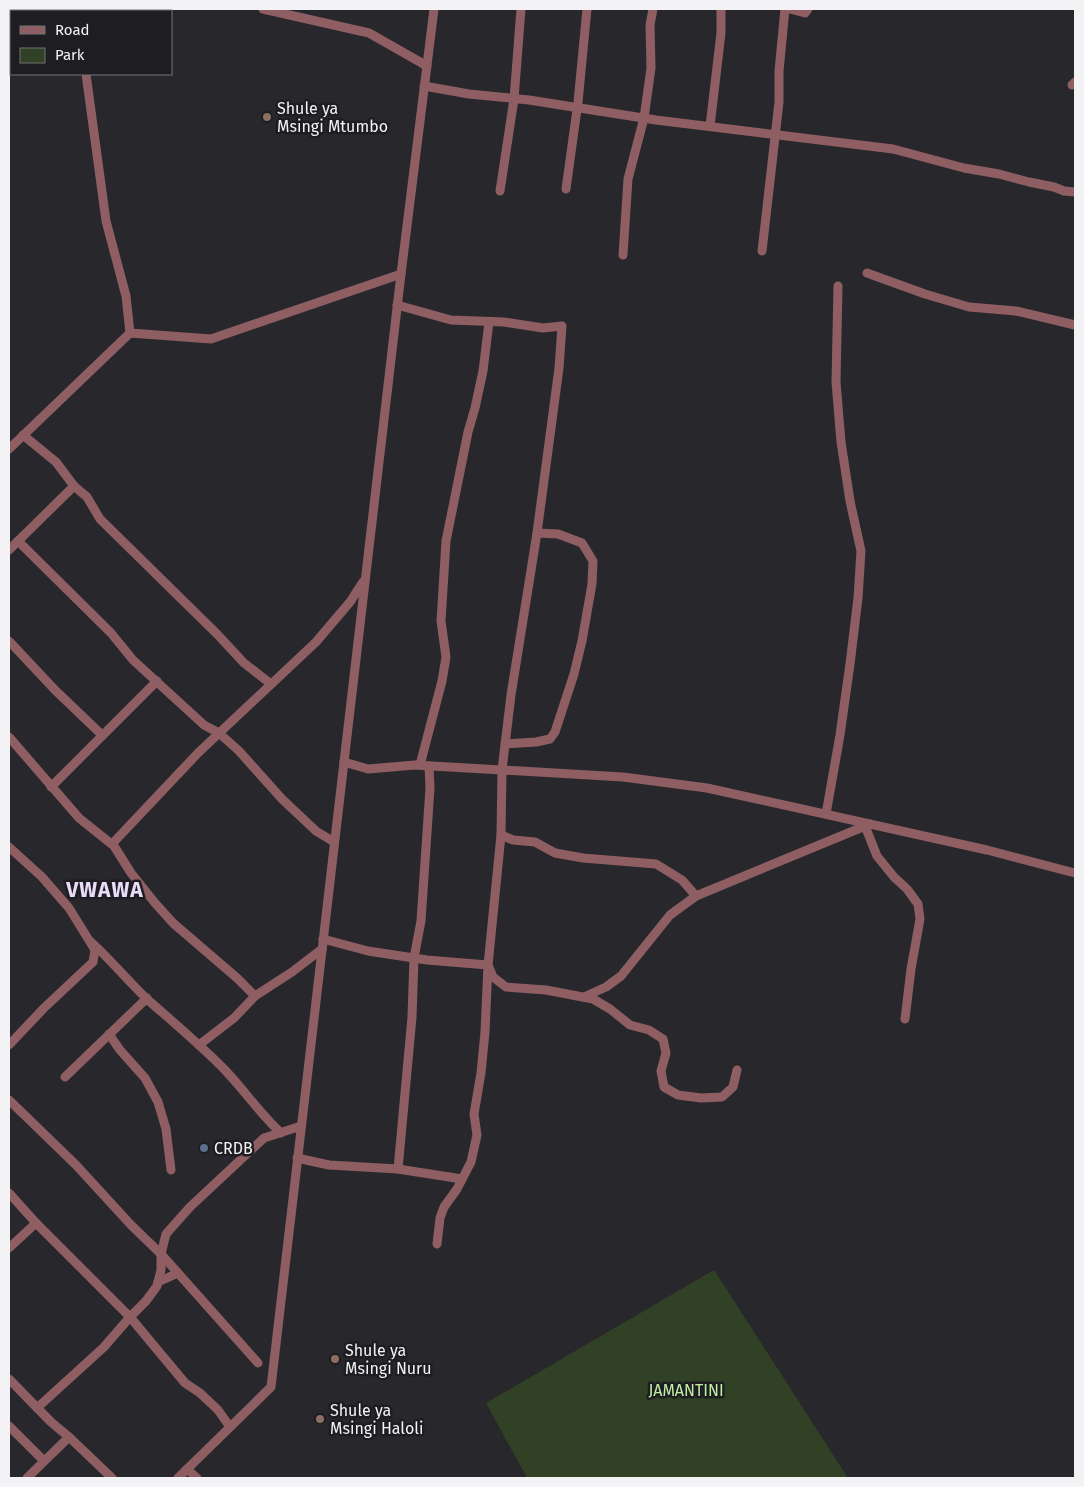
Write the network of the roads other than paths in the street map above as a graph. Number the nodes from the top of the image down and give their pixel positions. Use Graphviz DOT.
graph roads {
  1 [pos="263,9"];
  2 [pos="434,9"];
  3 [pos="521,9"];
  4 [pos="587,9"];
  5 [pos="653,9"];
  6 [pos="721,9"];
  7 [pos="785,9"];
  8 [pos="790,9"];
  9 [pos="808,9"];
  10 [pos="427,66"];
  11 [pos="86,75"];
  12 [pos="424,86"];
  13 [pos="514,99"];
  14 [pos="578,108"];
  15 [pos="644,118"];
  16 [pos="710,126"];
  17 [pos="775,134"];
  18 [pos="566,189"];
  19 [pos="500,191"];
  20 [pos="1075,192"];
  21 [pos="762,251"];
  22 [pos="623,255"];
  23 [pos="867,273"];
  24 [pos="401,274"];
  25 [pos="838,286"];
  26 [pos="397,305"];
  27 [pos="489,322"];
  28 [pos="1075,325"];
  29 [pos="130,334"];
  30 [pos="23,435"];
  31 [pos="9,449"];
  32 [pos="74,486"];
  33 [pos="537,534"];
  34 [pos="18,541"];
  35 [pos="9,550"];
  36 [pos="365,580"];
  37 [pos="9,641"];
  38 [pos="157,681"];
  39 [pos="271,684"];
  40 [pos="220,733"];
  41 [pos="102,735"];
  42 [pos="9,737"];
  43 [pos="505,744"];
  44 [pos="344,762"];
  45 [pos="425,765"];
  46 [pos="502,770"];
  47 [pos="51,787"];
  48 [pos="826,814"];
  49 [pos="868,825"];
  50 [pos="501,835"];
  51 [pos="334,842"];
  52 [pos="112,844"];
  53 [pos="9,846"];
  54 [pos="1075,873"];
  55 [pos="696,896"];
  56 [pos="323,939"];
  57 [pos="91,942"];
  58 [pos="322,949"];
  59 [pos="414,958"];
  60 [pos="488,965"];
  61 [pos="255,996"];
  62 [pos="584,997"];
  63 [pos="147,998"];
  64 [pos="905,1019"];
  65 [pos="109,1034"];
  66 [pos="199,1045"];
  67 [pos="9,1046"];
  68 [pos="737,1070"];
  69 [pos="65,1077"];
  70 [pos="9,1100"];
  71 [pos="301,1126"];
  72 [pos="281,1133"];
  73 [pos="297,1158"];
  74 [pos="398,1169"];
  75 [pos="171,1170"];
  76 [pos="462,1179"];
  77 [pos="9,1193"];
  78 [pos="36,1223"];
  79 [pos="437,1244"];
  80 [pos="9,1248"];
  81 [pos="161,1254"];
  82 [pos="178,1273"];
  83 [pos="158,1282"];
  84 [pos="130,1317"];
  85 [pos="258,1364"];
  86 [pos="9,1379"];
  87 [pos="37,1408"];
  88 [pos="9,1426"];
  89 [pos="230,1427"];
  90 [pos="69,1437"];
  91 [pos="44,1461"];
  92 [pos="187,1469"];
  93 [pos="29,1478"];
  94 [pos="112,1478"];
  95 [pos="178,1478"];
  96 [pos="197,1478"];
  1 -- 10 [label="street"];
  2 -- 10 [label="street"];
  3 -- 13 [label="street"];
  4 -- 14 [label="street"];
  5 -- 15 [label="street"];
  6 -- 16 [label="street"];
  7 -- 17 [label="street"];
  8 -- 9 [label="street"];
  10 -- 12 [label="street"];
  11 -- 29 [label="street"];
  12 -- 13 [label="street"];
  12 -- 24 [label="street"];
  13 -- 14 [label="street"];
  13 -- 19 [label="street"];
  14 -- 15 [label="street"];
  14 -- 18 [label="street"];
  15 -- 16 [label="street"];
  15 -- 22 [label="street"];
  16 -- 17 [label="street"];
  17 -- 20 [label="street"];
  17 -- 21 [label="street"];
  23 -- 28 [label="street"];
  24 -- 26 [label="street"];
  24 -- 29 [label="street"];
  25 -- 48 [label="street"];
  26 -- 27 [label="street"];
  26 -- 36 [label="street"];
  27 -- 33 [label="street"];
  27 -- 45 [label="street"];
  29 -- 30 [label="street"];
  30 -- 31 [label="street"];
  30 -- 32 [label="street"];
  32 -- 34 [label="street"];
  32 -- 39 [label="street"];
  33 -- 43 [label="street"];
  33 -- 43 [label="street"];
  34 -- 35 [label="street"];
  34 -- 38 [label="street"];
  36 -- 39 [label="street"];
  36 -- 44 [label="street"];
  37 -- 41 [label="street"];
  38 -- 40 [label="street"];
  38 -- 41 [label="street"];
  39 -- 40 [label="street"];
  40 -- 51 [label="street"];
  40 -- 52 [label="street"];
  41 -- 47 [label="street"];
  42 -- 47 [label="street"];
  43 -- 46 [label="street"];
  44 -- 45 [label="street"];
  44 -- 51 [label="street"];
  45 -- 46 [label="street"];
  45 -- 59 [label="street"];
  46 -- 48 [label="street"];
  46 -- 50 [label="street"];
  47 -- 52 [label="street"];
  48 -- 49 [label="street"];
  49 -- 54 [label="street"];
  49 -- 55 [label="street"];
  49 -- 64 [label="street"];
  50 -- 55 [label="street"];
  50 -- 60 [label="street"];
  51 -- 56 [label="street"];
  52 -- 61 [label="street"];
  53 -- 57 [label="street"];
  55 -- 62 [label="street"];
  56 -- 58 [label="street"];
  56 -- 59 [label="street"];
  57 -- 63 [label="street"];
  57 -- 67 [label="street"];
  58 -- 61 [label="street"];
  58 -- 71 [label="street"];
  59 -- 60 [label="street"];
  59 -- 74 [label="street"];
  60 -- 62 [label="street"];
  60 -- 76 [label="street"];
  61 -- 66 [label="street"];
  62 -- 68 [label="street"];
  63 -- 65 [label="street"];
  63 -- 66 [label="street"];
  65 -- 69 [label="street"];
  65 -- 75 [label="street"];
  66 -- 72 [label="street"];
  70 -- 81 [label="street"];
  71 -- 72 [label="street"];
  71 -- 73 [label="street"];
  72 -- 81 [label="street"];
  73 -- 74 [label="street"];
  73 -- 89 [label="street"];
  74 -- 76 [label="street"];
  76 -- 79 [label="street"];
  77 -- 78 [label="street"];
  78 -- 80 [label="street"];
  78 -- 84 [label="street"];
  81 -- 82 [label="street"];
  81 -- 83 [label="street"];
  82 -- 83 [label="street"];
  82 -- 85 [label="street"];
  83 -- 84 [label="street"];
  84 -- 87 [label="street"];
  84 -- 89 [label="street"];
  86 -- 87 [label="street"];
  87 -- 90 [label="street"];
  88 -- 91 [label="street"];
  89 -- 92 [label="street"];
  90 -- 91 [label="street"];
  90 -- 94 [label="street"];
  91 -- 93 [label="street"];
  92 -- 95 [label="street"];
  92 -- 96 [label="street"];
}
